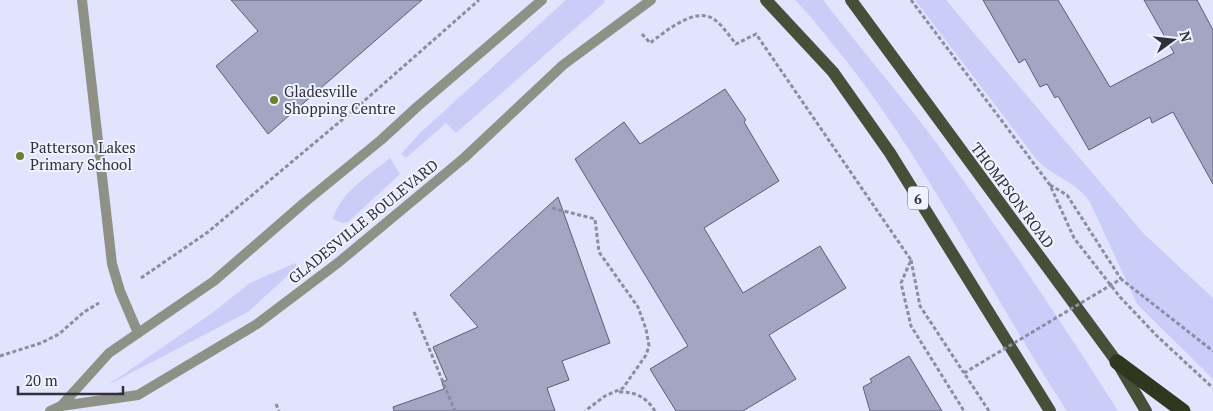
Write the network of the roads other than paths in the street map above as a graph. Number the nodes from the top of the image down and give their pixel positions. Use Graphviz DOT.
graph roads {
  1 [pos="82,0"];
  2 [pos="542,0"];
  3 [pos="652,0"];
  4 [pos="766,0"];
  5 [pos="850,0"];
  6 [pos="138,333"];
  7 [pos="1117,362"];
  8 [pos="62,406"];
  9 [pos="50,411"];
  10 [pos="1050,411"];
  11 [pos="1146,411"];
  12 [pos="1183,411"];
  1 -- 6 [label="street"];
  2 -- 6 [label="street, GLADESVILLE BOULEVARD"];
  3 -- 8 [label="street, GLADESVILLE BOULEVARD"];
  4 -- 10 [label="main road, 6"];
  5 -- 7 [label="main road, THOMPSON ROAD"];
  6 -- 8 [label="street, GLADESVILLE BOULEVARD"];
  7 -- 11 [label="main road, THOMPSON ROAD"];
  7 -- 12 [label="highway"];
  8 -- 9 [label="street, GLADESVILLE BOULEVARD"];
}
